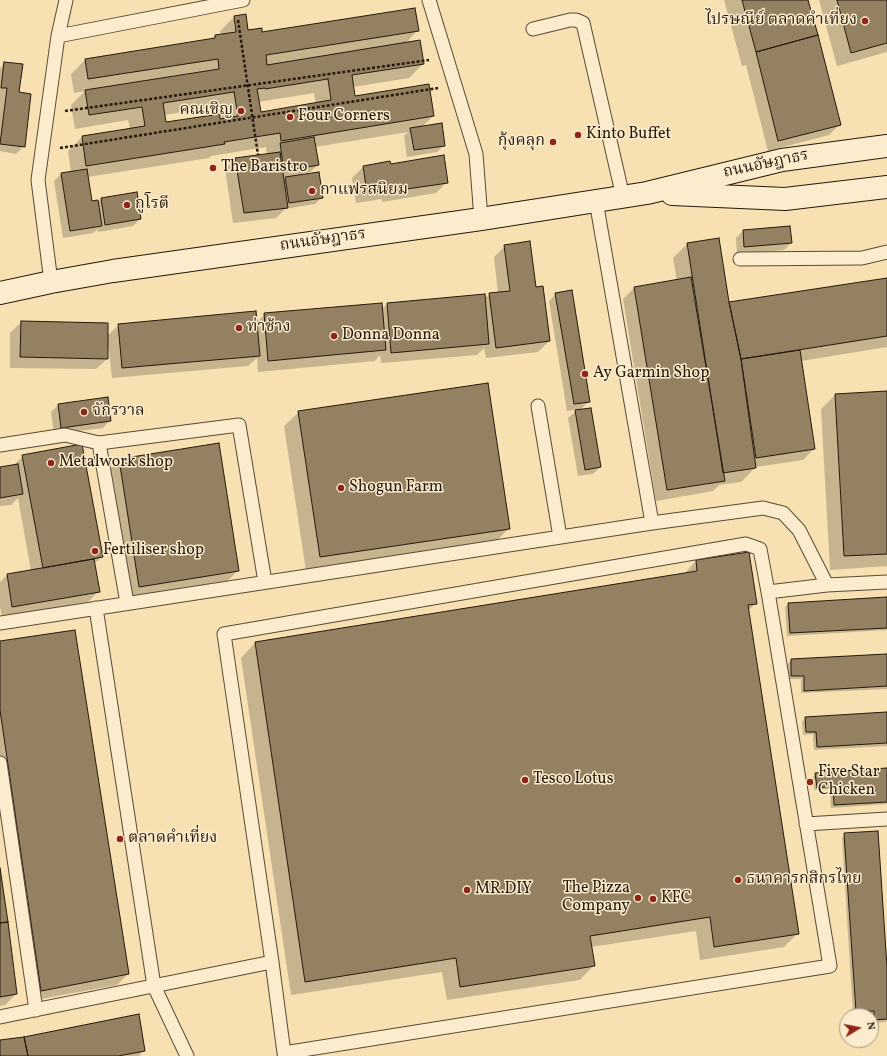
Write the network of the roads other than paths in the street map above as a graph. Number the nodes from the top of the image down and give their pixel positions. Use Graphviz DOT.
graph roads {
  1 [pos="66,0"];
  2 [pos="429,0"];
  3 [pos="239,1"];
  4 [pos="533,29"];
  5 [pos="58,36"];
  6 [pos="887,146"];
  7 [pos="887,187"];
  8 [pos="647,193"];
  9 [pos="622,197"];
  10 [pos="596,201"];
  11 [pos="481,218"];
  12 [pos="887,252"];
  13 [pos="740,259"];
  14 [pos="51,282"];
  15 [pos="0,293"];
  16 [pos="538,406"];
  17 [pos="99,443"];
  18 [pos="0,445"];
  19 [pos="652,523"];
  20 [pos="560,537"];
  21 [pos="265,582"];
  22 [pos="887,582"];
  23 [pos="827,585"];
  24 [pos="768,592"];
  25 [pos="128,603"];
  26 [pos="96,608"];
  27 [pos="0,623"];
  28 [pos="0,763"];
  29 [pos="887,818"];
  30 [pos="806,824"];
  31 [pos="272,962"];
  32 [pos="154,986"];
  33 [pos="36,1010"];
  34 [pos="0,1017"];
  35 [pos="187,1056"];
  1 -- 5 [label="lane"];
  2 -- 11 [label="lane"];
  3 -- 5 [label="lane"];
  4 -- 9 [label="lane"];
  5 -- 14 [label="lane"];
  6 -- 8 [label="street, ถนนอัษฎาธร"];
  7 -- 8 [label="street, ถนนอัษฎาธร"];
  8 -- 9 [label="street, ถนนอัษฎาธร"];
  9 -- 10 [label="street, ถนนอัษฎาธร"];
  10 -- 11 [label="street, ถนนอัษฎาธร"];
  10 -- 19 [label="lane"];
  11 -- 14 [label="street, ถนนอัษฎาธร"];
  12 -- 13 [label="lane"];
  14 -- 15 [label="street, ถนนอัษฎาธร"];
  16 -- 20 [label="lane"];
  17 -- 18 [label="lane"];
  17 -- 21 [label="lane"];
  17 -- 25 [label="lane"];
  19 -- 20 [label="lane"];
  19 -- 23 [label="lane"];
  20 -- 21 [label="lane"];
  21 -- 25 [label="lane"];
  22 -- 23 [label="lane"];
  23 -- 24 [label="lane"];
  24 -- 30 [label="lane"];
  24 -- 31 [label="lane"];
  25 -- 26 [label="lane"];
  26 -- 27 [label="lane"];
  26 -- 32 [label="lane"];
  28 -- 33 [label="lane"];
  29 -- 30 [label="lane"];
  30 -- 31 [label="lane"];
  31 -- 32 [label="lane"];
  32 -- 33 [label="lane"];
  32 -- 35 [label="lane"];
  33 -- 34 [label="lane"];
}
